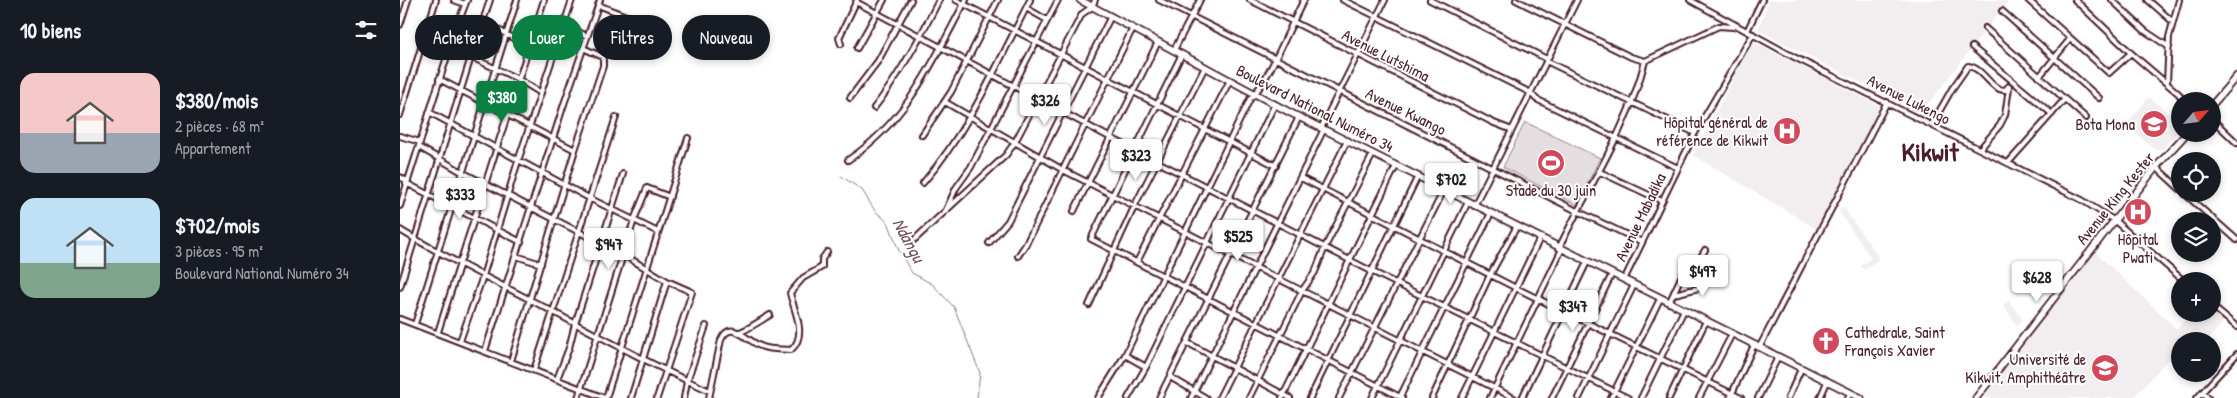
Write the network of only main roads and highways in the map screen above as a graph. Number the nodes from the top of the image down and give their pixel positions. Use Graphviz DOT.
graph roads {
  1 [pos="1080,0"];
  2 [pos="2237,76"];
  3 [pos="2221,95"];
  4 [pos="2178,142"];
  5 [pos="1849,396"];
  6 [pos="1862,398"];
  7 [pos="1976,398"];
  1 -- 5 [label="main road, Boulevard National Numéro 34"];
  2 -- 3 [label="main road"];
  4 -- 7 [label="main road, Avenue King Kester"];
  5 -- 6 [label="main road, Boulevard National Numéro 34"];
}
